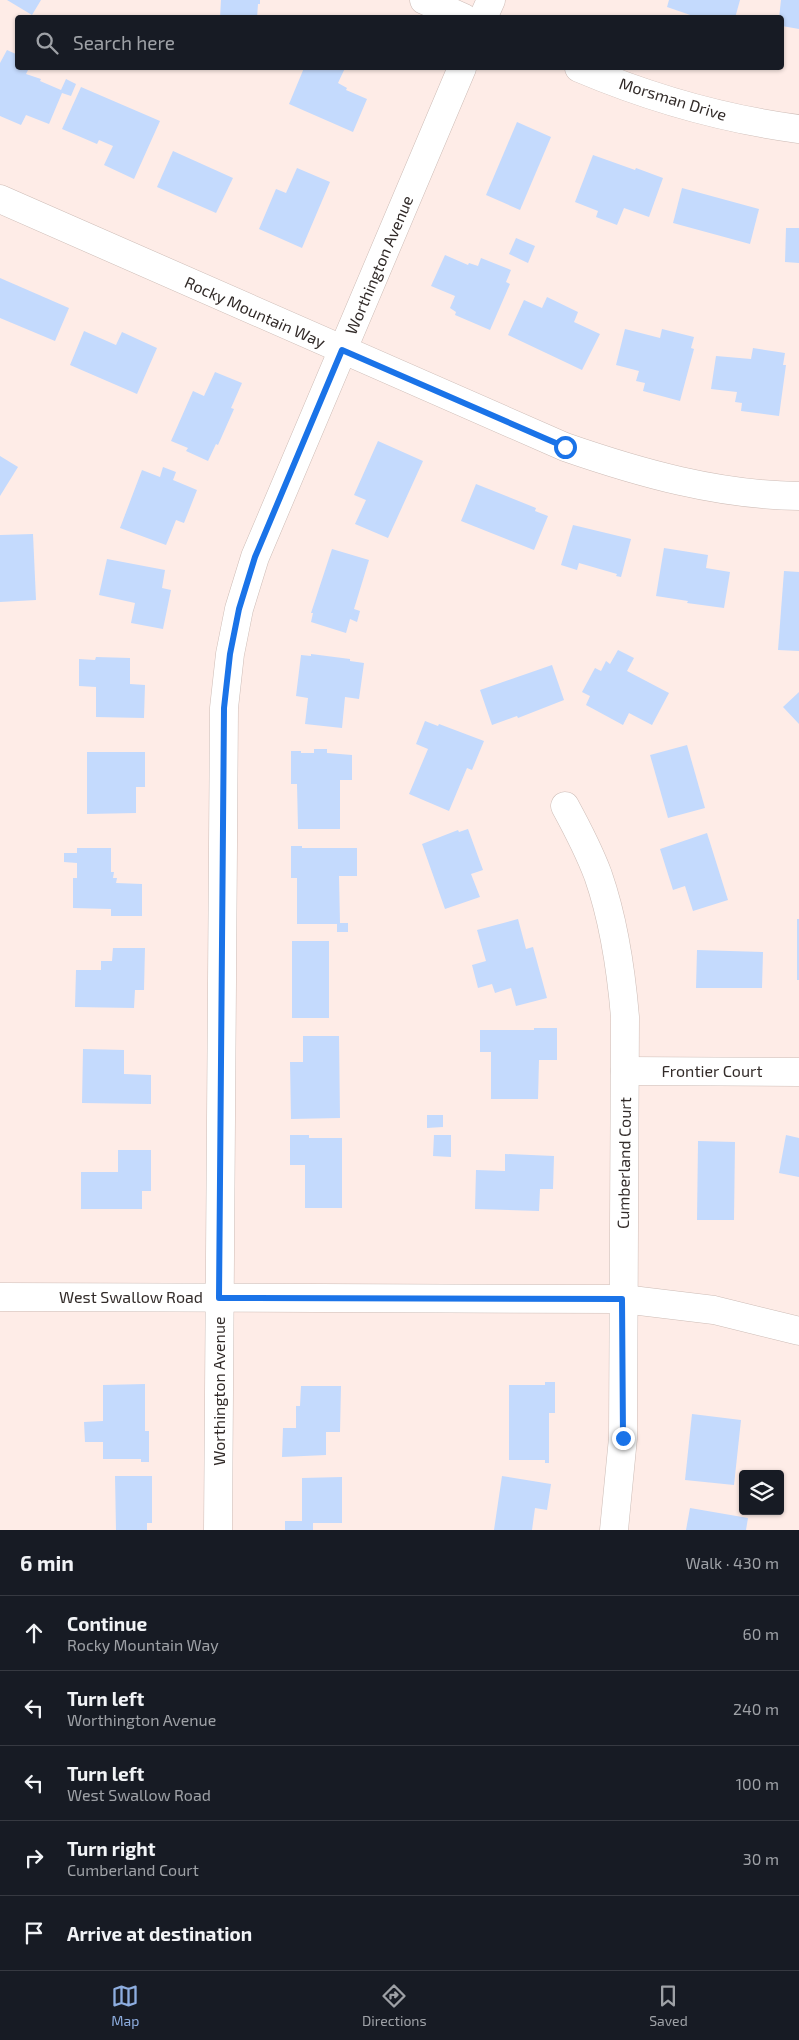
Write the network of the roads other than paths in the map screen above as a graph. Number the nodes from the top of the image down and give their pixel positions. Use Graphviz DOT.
graph roads {
  1 [pos="424,0"];
  2 [pos="491,0"];
  3 [pos="457,15"];
  4 [pos="484,15"];
  5 [pos="461,70"];
  6 [pos="584,70"];
  7 [pos="799,129"];
  8 [pos="0,199"];
  9 [pos="342,350"];
  10 [pos="799,496"];
  11 [pos="565,806"];
  12 [pos="625,1071"];
  13 [pos="799,1072"];
  14 [pos="0,1297"];
  15 [pos="219,1298"];
  16 [pos="622,1299"];
  17 [pos="799,1331"];
  18 [pos="218,1530"];
  19 [pos="614,1530"];
  1 -- 3 [label="street"];
  2 -- 4 [label="street"];
  5 -- 9 [label="street, Worthington Avenue"];
  6 -- 7 [label="street, Morsman Drive"];
  8 -- 9 [label="street, Rocky Mountain Way"];
  9 -- 10 [label="street, Rocky Mountain Way"];
  9 -- 15 [label="street, Worthington Avenue"];
  11 -- 12 [label="street, Cumberland Court"];
  12 -- 13 [label="street, Frontier Court"];
  12 -- 16 [label="street, Cumberland Court"];
  14 -- 15 [label="street, West Swallow Road"];
  15 -- 16 [label="street, West Swallow Road"];
  15 -- 18 [label="street, Worthington Avenue"];
  16 -- 17 [label="street, West Swallow Road"];
  16 -- 19 [label="street, Cumberland Court"];
}
